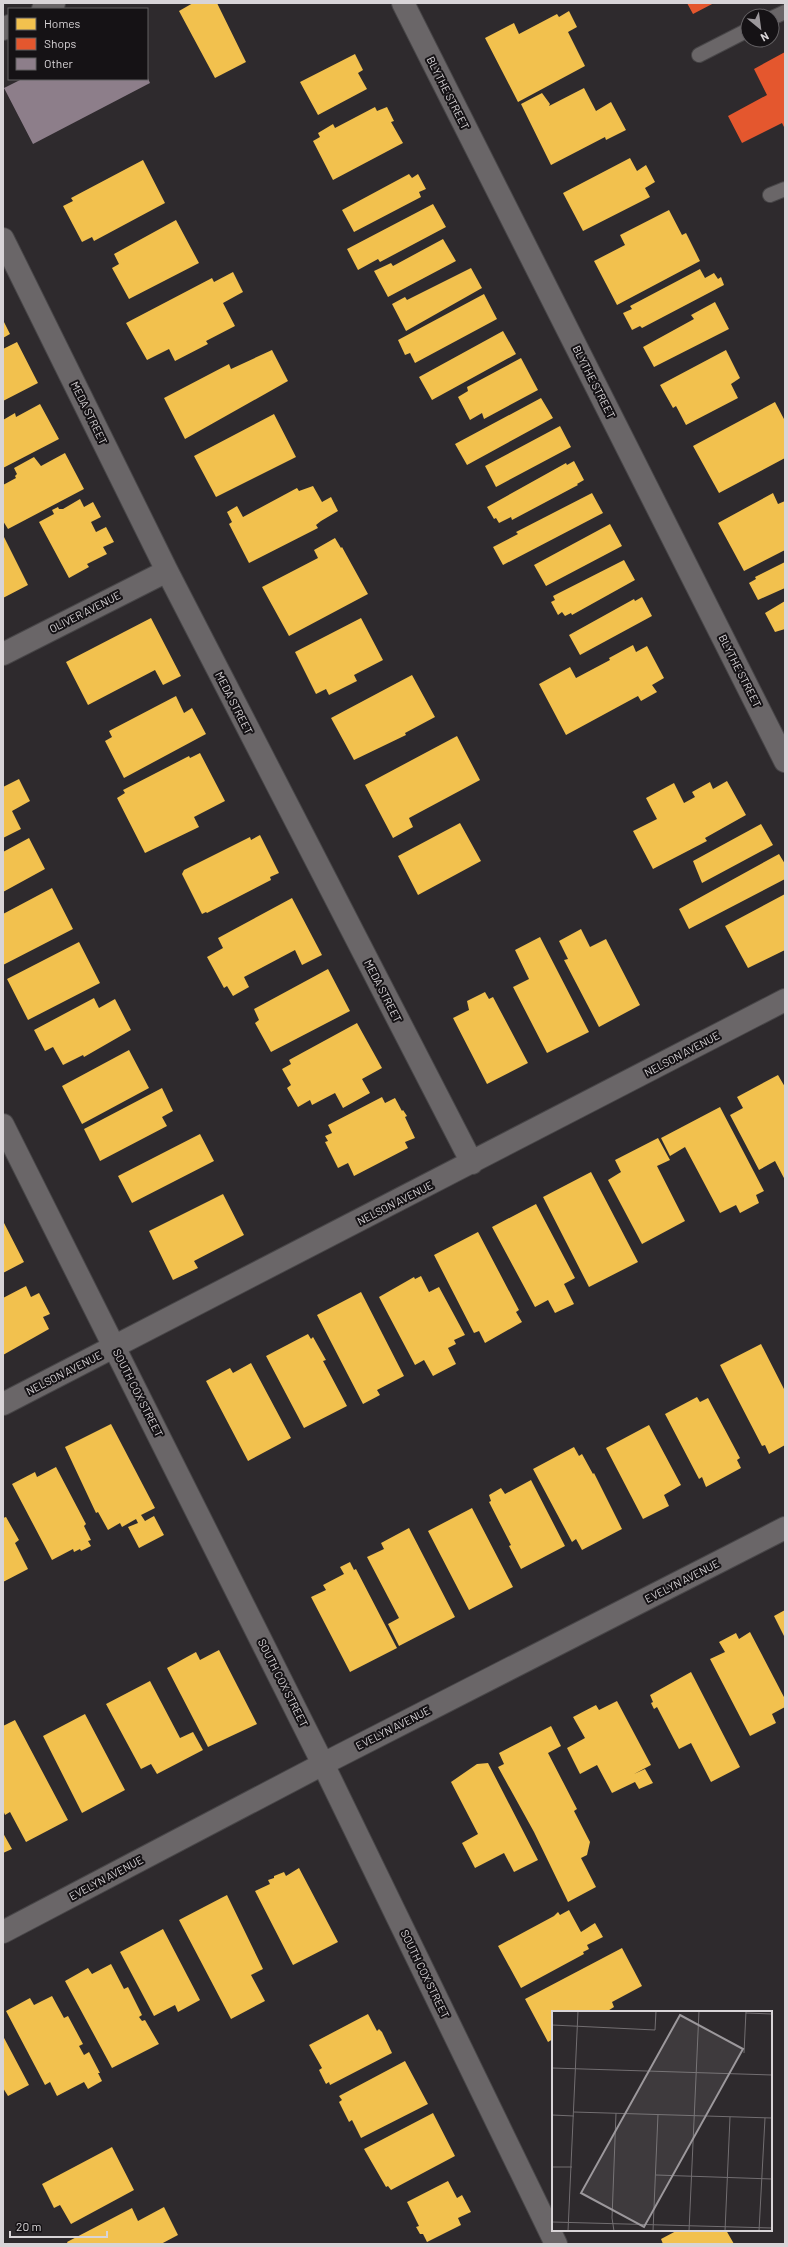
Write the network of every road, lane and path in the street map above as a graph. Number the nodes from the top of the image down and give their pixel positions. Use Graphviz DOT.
graph roads {
  1 [pos="54,3"];
  2 [pos="403,3"];
  3 [pos="45,8"];
  4 [pos="740,34"];
  5 [pos="699,55"];
  6 [pos="785,188"];
  7 [pos="770,195"];
  8 [pos="3,239"];
  9 [pos="166,571"];
  10 [pos="3,654"];
  11 [pos="785,761"];
  12 [pos="785,1000"];
  13 [pos="3,1125"];
  14 [pos="472,1163"];
  15 [pos="115,1348"];
  16 [pos="3,1404"];
  17 [pos="785,1528"];
  18 [pos="323,1764"];
  19 [pos="3,1932"];
  20 [pos="556,2244"];
  1 -- 3 [label="street"];
  2 -- 11 [label="street, BLYTHE STREET"];
  4 -- 5 [label="lane"];
  6 -- 7 [label="lane"];
  8 -- 9 [label="street, MEDA STREET"];
  9 -- 10 [label="street, OLIVER AVENUE"];
  9 -- 14 [label="street, MEDA STREET"];
  12 -- 14 [label="street, NELSON AVENUE"];
  13 -- 15 [label="street, SOUTH COX STREET"];
  14 -- 15 [label="street, NELSON AVENUE"];
  15 -- 16 [label="street, NELSON AVENUE"];
  15 -- 18 [label="street, SOUTH COX STREET"];
  17 -- 18 [label="street, EVELYN AVENUE"];
  18 -- 19 [label="street, EVELYN AVENUE"];
  18 -- 20 [label="street, SOUTH COX STREET"];
}
